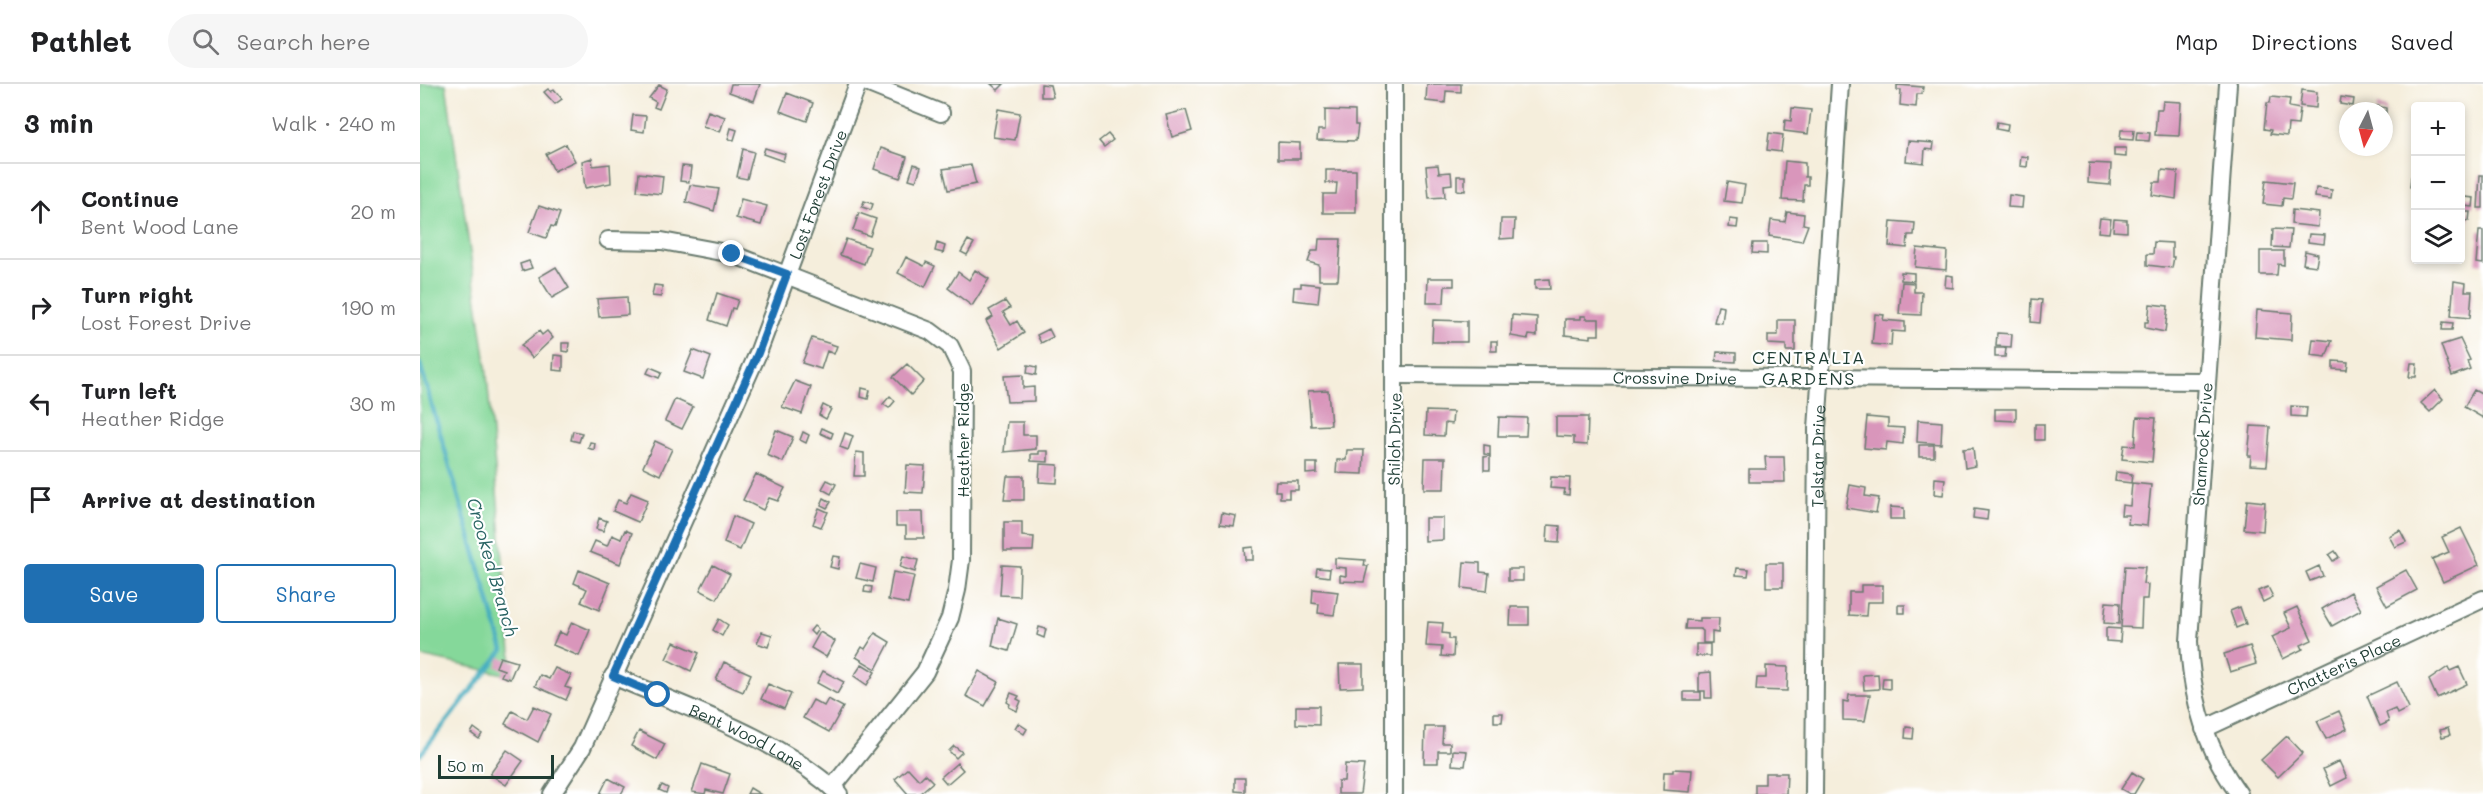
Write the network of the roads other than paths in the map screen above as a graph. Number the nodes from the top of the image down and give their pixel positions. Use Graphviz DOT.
graph roads {
  1 [pos="858,84"];
  2 [pos="869,84"];
  3 [pos="1394,84"];
  4 [pos="1840,84"];
  5 [pos="2228,84"];
  6 [pos="941,113"];
  7 [pos="608,240"];
  8 [pos="787,274"];
  9 [pos="1395,375"];
  10 [pos="1820,377"];
  11 [pos="2207,381"];
  12 [pos="2483,599"];
  13 [pos="613,676"];
  14 [pos="2204,729"];
  15 [pos="836,791"];
  16 [pos="552,794"];
  17 [pos="1394,794"];
  18 [pos="1814,794"];
  19 [pos="2238,794"];
  1 -- 8 [label="street, Lost Forest Drive"];
  2 -- 6 [label="street"];
  3 -- 9 [label="street, Shiloh Drive"];
  4 -- 10 [label="street, Telstar Drive"];
  5 -- 11 [label="street, Shamrock Drive"];
  7 -- 8 [label="street, Heather Ridge"];
  8 -- 13 [label="street, Lost Forest Drive"];
  8 -- 15 [label="street, Heather Ridge"];
  9 -- 10 [label="street, Crossvine Drive"];
  9 -- 17 [label="street, Shiloh Drive"];
  10 -- 11 [label="street, Crossvine Drive"];
  10 -- 18 [label="street, Telstar Drive"];
  11 -- 14 [label="street, Shamrock Drive"];
  12 -- 14 [label="street, Chatteris Place"];
  13 -- 15 [label="street, Bent Wood Lane"];
  13 -- 16 [label="street, Lost Forest Drive"];
  14 -- 19 [label="street, Shamrock Drive"];
}
